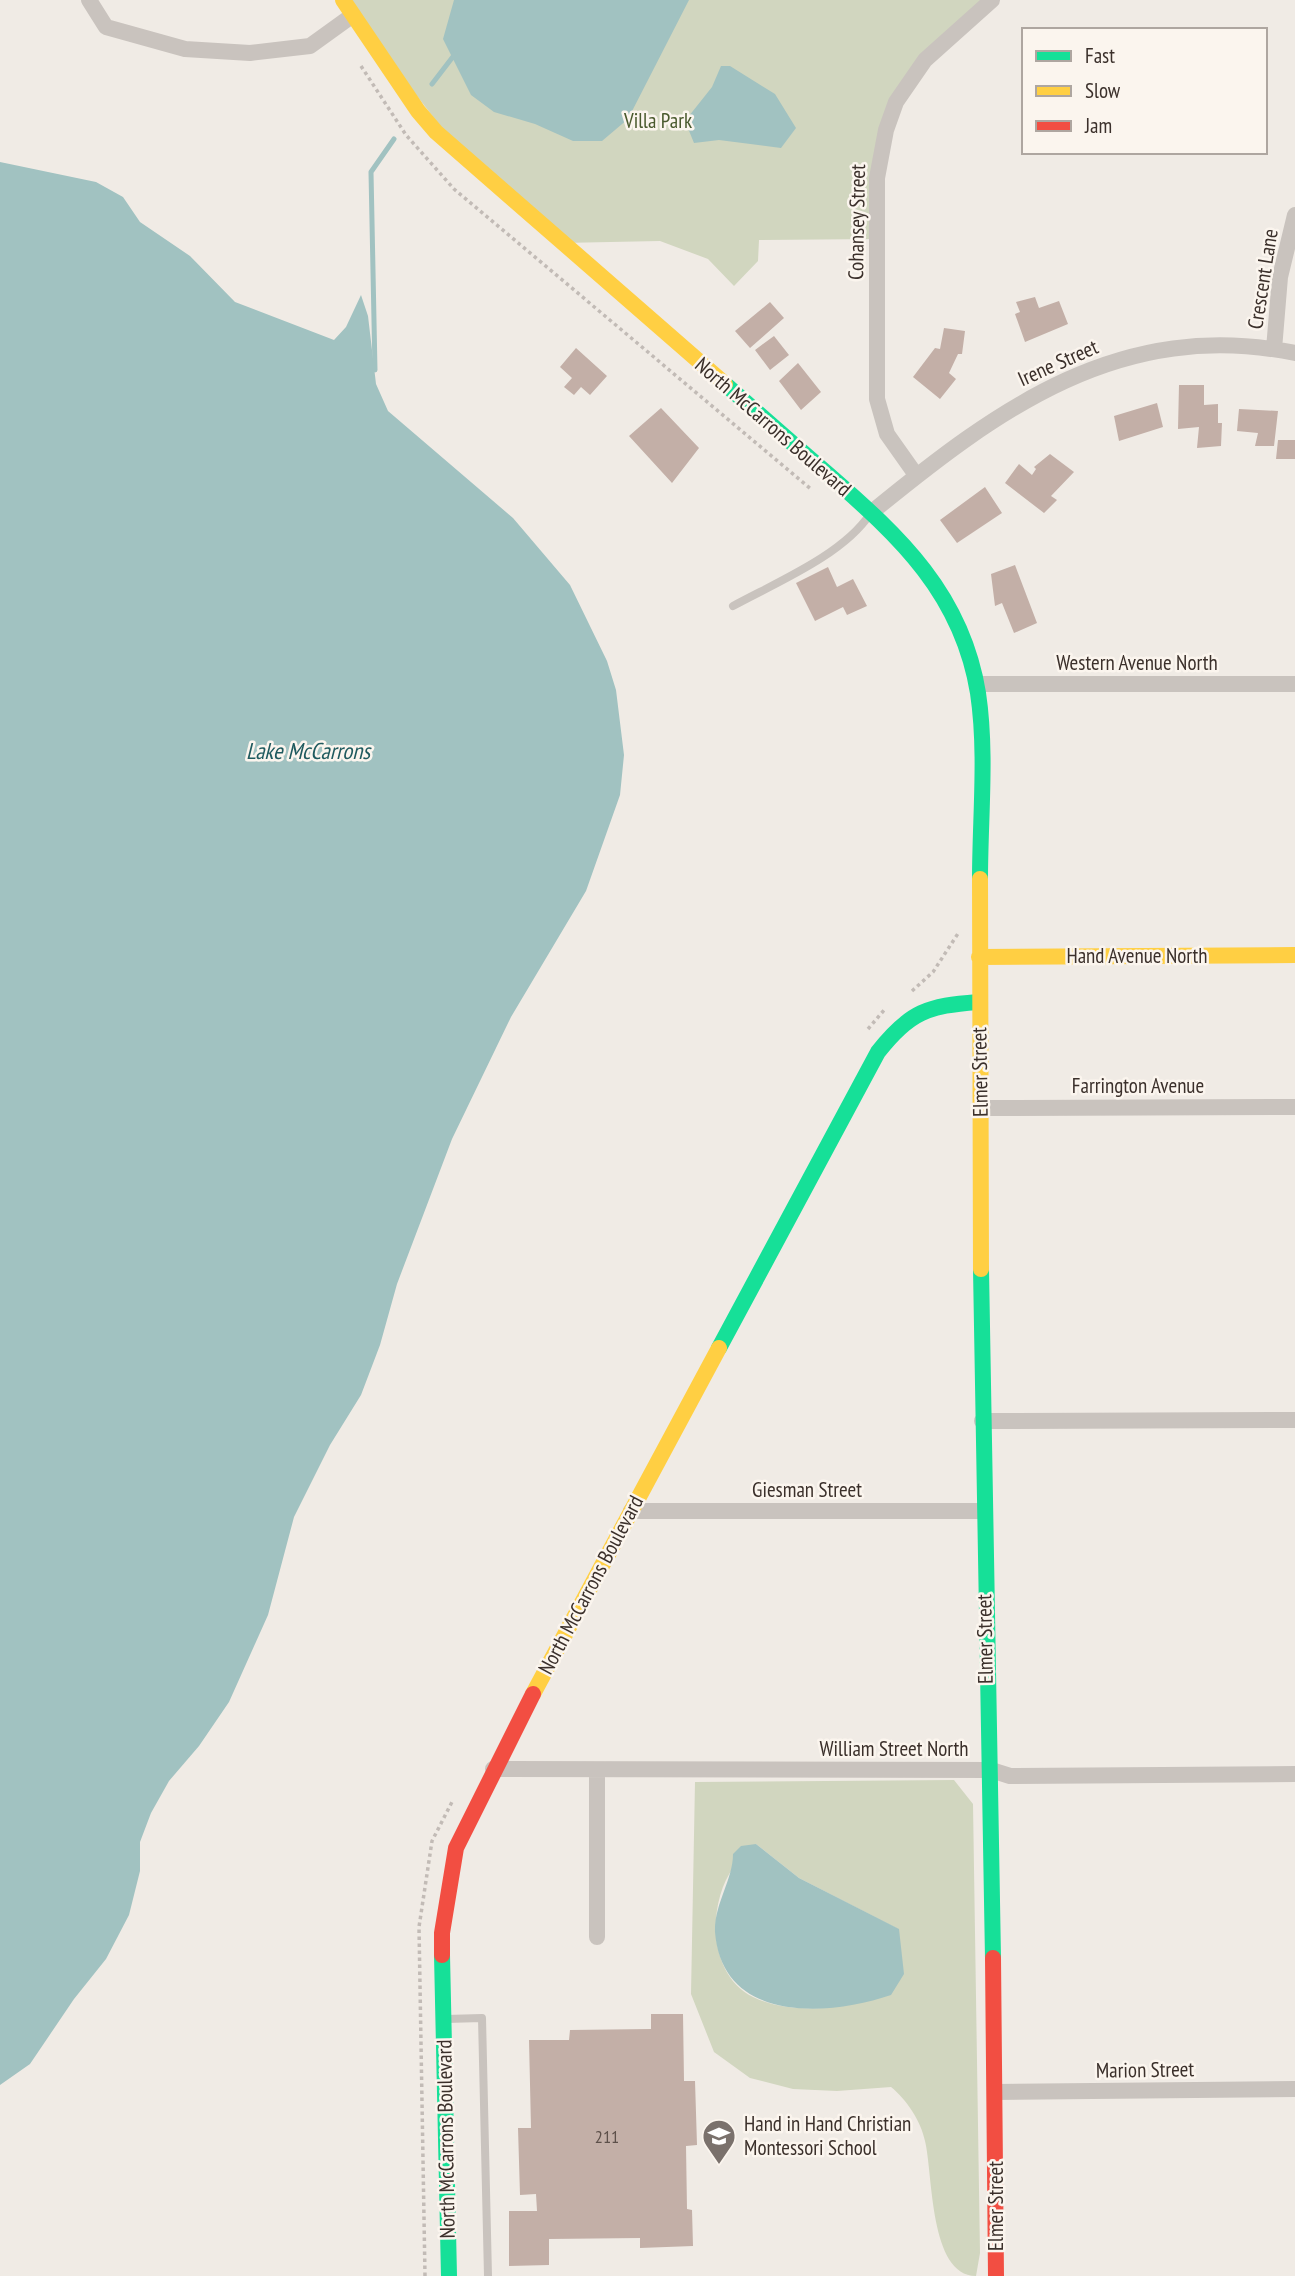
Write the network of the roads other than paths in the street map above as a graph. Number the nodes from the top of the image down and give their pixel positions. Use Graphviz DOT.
graph roads {
  1 [pos="89,0"];
  2 [pos="343,0"];
  3 [pos="992,0"];
  4 [pos="353,16"];
  5 [pos="1295,215"];
  6 [pos="1275,349"];
  7 [pos="1295,353"];
  8 [pos="916,475"];
  9 [pos="872,512"];
  10 [pos="733,606"];
  11 [pos="978,684"];
  12 [pos="1295,684"];
  13 [pos="1295,955"];
  14 [pos="979,957"];
  15 [pos="978,1002"];
  16 [pos="1295,1107"];
  17 [pos="981,1108"];
  18 [pos="1295,1420"];
  19 [pos="982,1421"];
  20 [pos="631,1511"];
  21 [pos="982,1511"];
  22 [pos="493,1769"];
  23 [pos="991,1770"];
  24 [pos="597,1771"];
  25 [pos="1295,1774"];
  26 [pos="597,1937"];
  27 [pos="444,2019"];
  28 [pos="1295,2089"];
  29 [pos="995,2092"];
  30 [pos="449,2276"];
  31 [pos="488,2276"];
  32 [pos="996,2276"];
  1 -- 4 [label="street"];
  2 -- 4 [label="street, North McCarrons Boulevard"];
  3 -- 8 [label="street, Cohansey Street"];
  4 -- 9 [label="street, North McCarrons Boulevard"];
  5 -- 6 [label="street, Crescent Lane"];
  6 -- 7 [label="street, Irene Street"];
  6 -- 8 [label="street, Irene Street"];
  8 -- 9 [label="street, Irene Street"];
  9 -- 10 [label="lane"];
  9 -- 11 [label="street, North McCarrons Boulevard"];
  11 -- 12 [label="street, Western Avenue North"];
  11 -- 14 [label="street, North McCarrons Boulevard"];
  13 -- 14 [label="street, Hand Avenue North"];
  14 -- 15 [label="street, Elmer Street"];
  15 -- 17 [label="street, Elmer Street"];
  15 -- 20 [label="street, North McCarrons Boulevard"];
  16 -- 17 [label="street, Farrington Avenue"];
  17 -- 19 [label="street, Elmer Street"];
  18 -- 19 [label="street"];
  19 -- 21 [label="street, Elmer Street"];
  20 -- 21 [label="street, Giesman Street"];
  20 -- 22 [label="street, North McCarrons Boulevard"];
  21 -- 23 [label="street, Elmer Street"];
  22 -- 24 [label="street, William Street North"];
  22 -- 27 [label="street, North McCarrons Boulevard"];
  23 -- 24 [label="street, William Street North"];
  23 -- 25 [label="street, William Street North"];
  23 -- 29 [label="street, Elmer Street"];
  24 -- 26 [label="street"];
  27 -- 30 [label="street, North McCarrons Boulevard"];
  27 -- 31 [label="lane"];
  28 -- 29 [label="street, Marion Street"];
  29 -- 32 [label="street, Elmer Street"];
}
